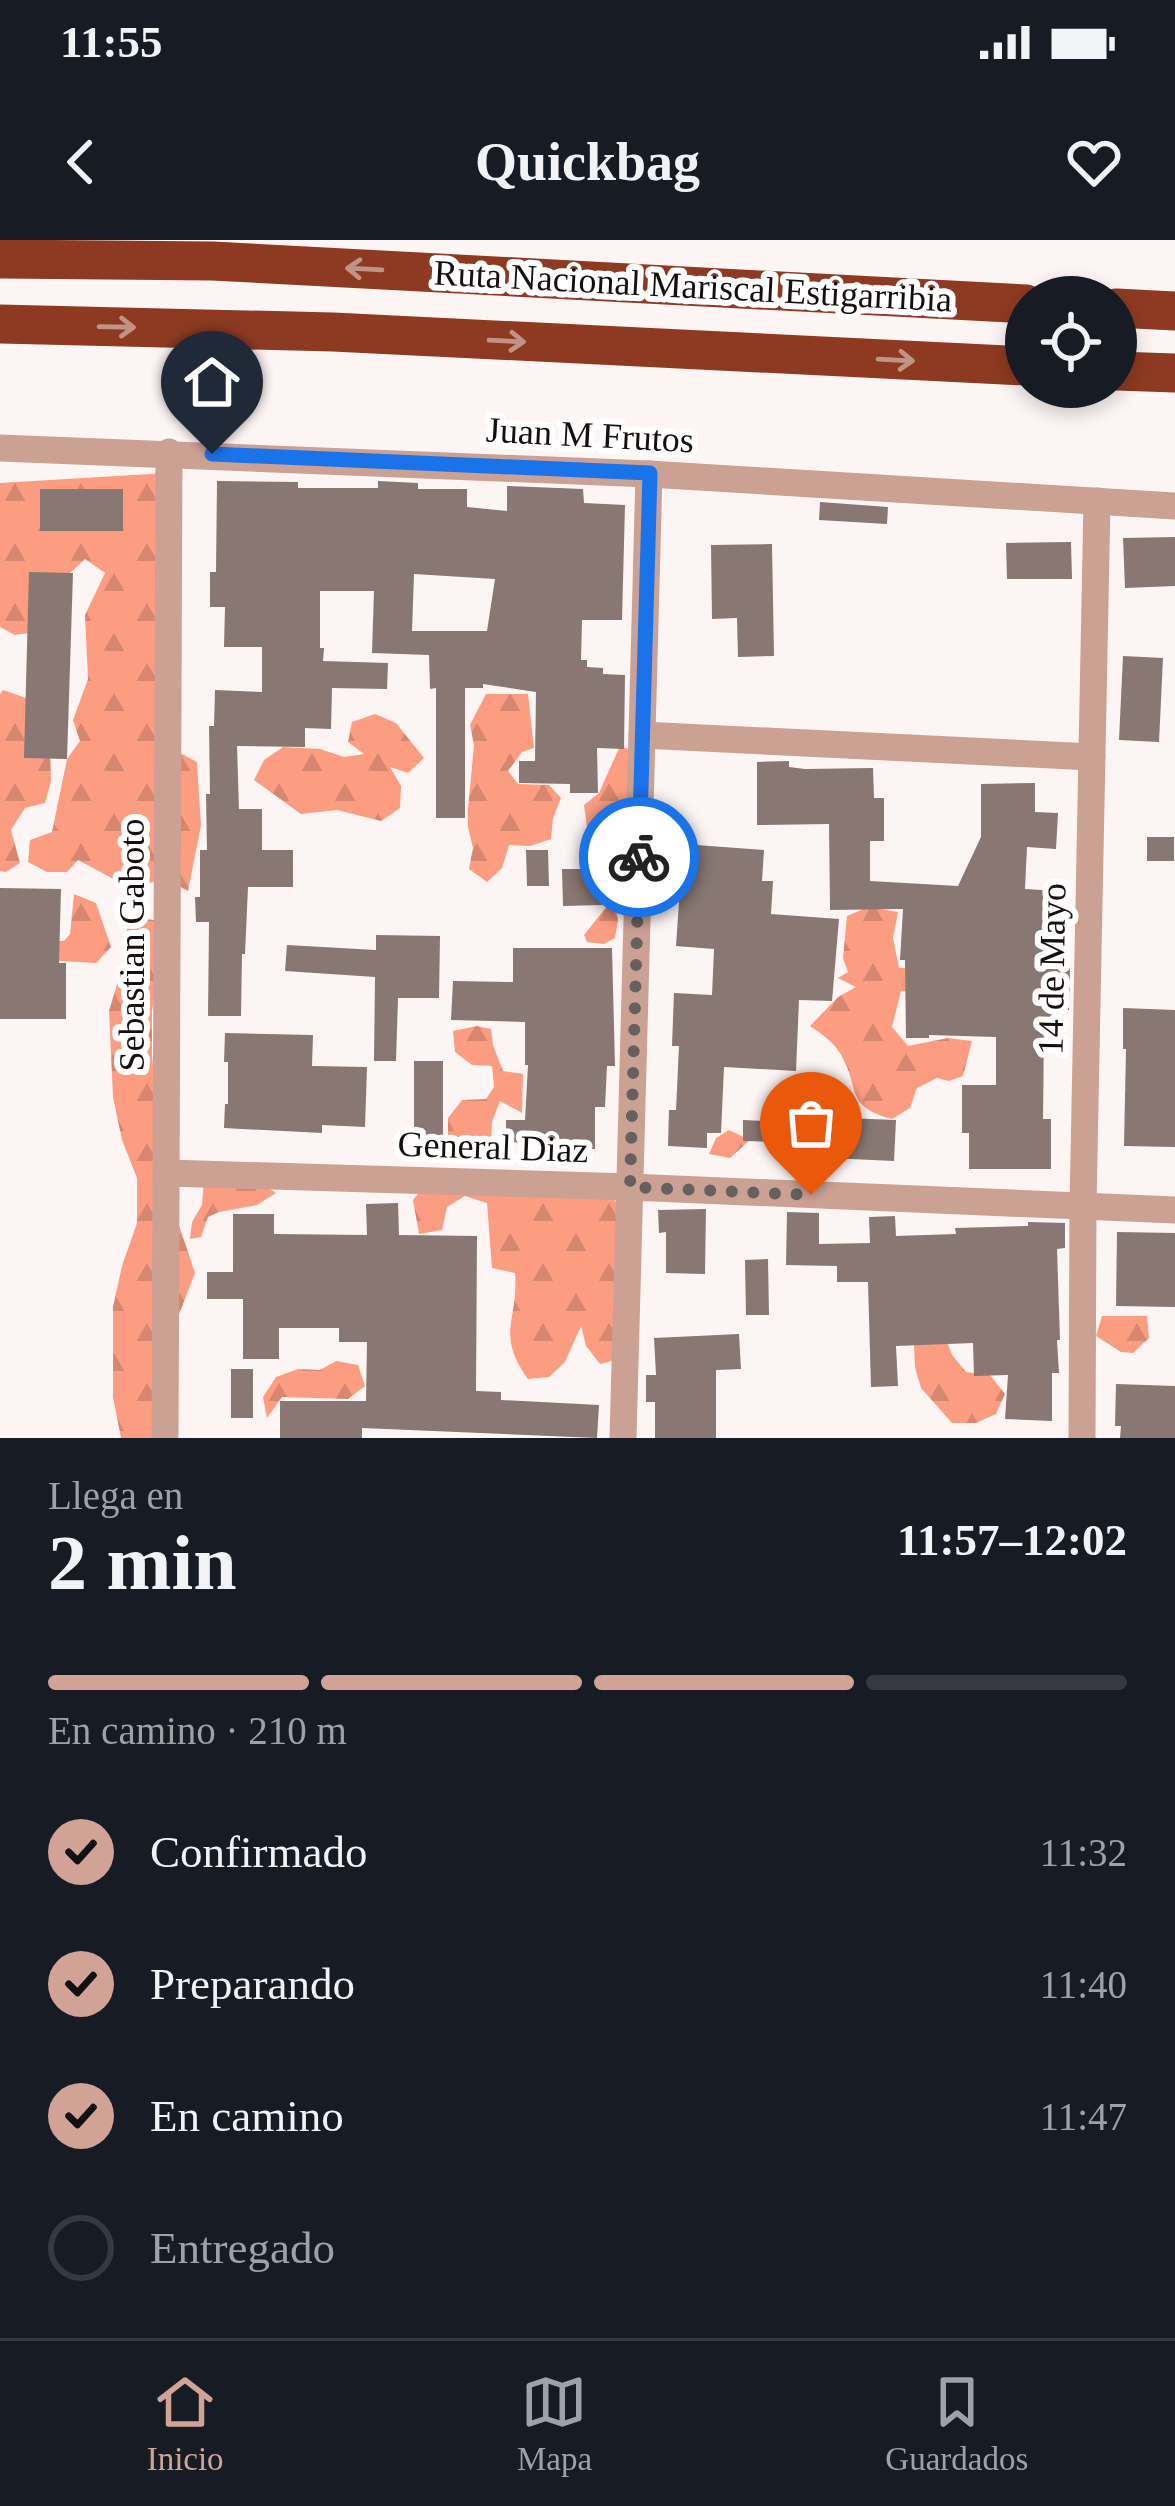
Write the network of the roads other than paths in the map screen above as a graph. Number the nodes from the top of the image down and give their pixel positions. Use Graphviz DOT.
graph roads {
  1 [pos="0,259"];
  2 [pos="1005,303"];
  3 [pos="1137,309"];
  4 [pos="1175,311"];
  5 [pos="0,324"];
  6 [pos="1005,365"];
  7 [pos="1137,371"];
  8 [pos="1175,374"];
  9 [pos="0,448"];
  10 [pos="169,452"];
  11 [pos="650,473"];
  12 [pos="1097,500"];
  13 [pos="1175,506"];
  14 [pos="642,735"];
  15 [pos="1092,757"];
  16 [pos="168,1173"];
  17 [pos="630,1187"];
  18 [pos="1083,1206"];
  19 [pos="1175,1210"];
  20 [pos="165,1438"];
  21 [pos="623,1438"];
  22 [pos="1082,1438"];
  2 -- 1 [label="highway, Ruta Nacional Mariscal Estigarribia, one-way"];
  3 -- 4 [label="highway"];
  5 -- 6 [label="highway, Ruta Nacional Mariscal Estigarribia, one-way"];
  7 -- 8 [label="highway"];
  9 -- 10 [label="street, Juan M Frutos"];
  10 -- 11 [label="street, Juan M Frutos"];
  10 -- 16 [label="street, Sebastian Gaboto"];
  11 -- 12 [label="street, Juan M Frutos"];
  11 -- 14 [label="street"];
  12 -- 13 [label="street, Juan M Frutos"];
  12 -- 15 [label="street, 14 de Mayo"];
  14 -- 15 [label="street"];
  14 -- 17 [label="street"];
  15 -- 18 [label="street, 14 de Mayo"];
  16 -- 17 [label="street, General Diaz"];
  16 -- 20 [label="street, Sebastian Gaboto"];
  17 -- 18 [label="street, General Diaz"];
  17 -- 21 [label="street"];
  18 -- 19 [label="street, General Diaz"];
  18 -- 22 [label="street, 14 de Mayo"];
}
